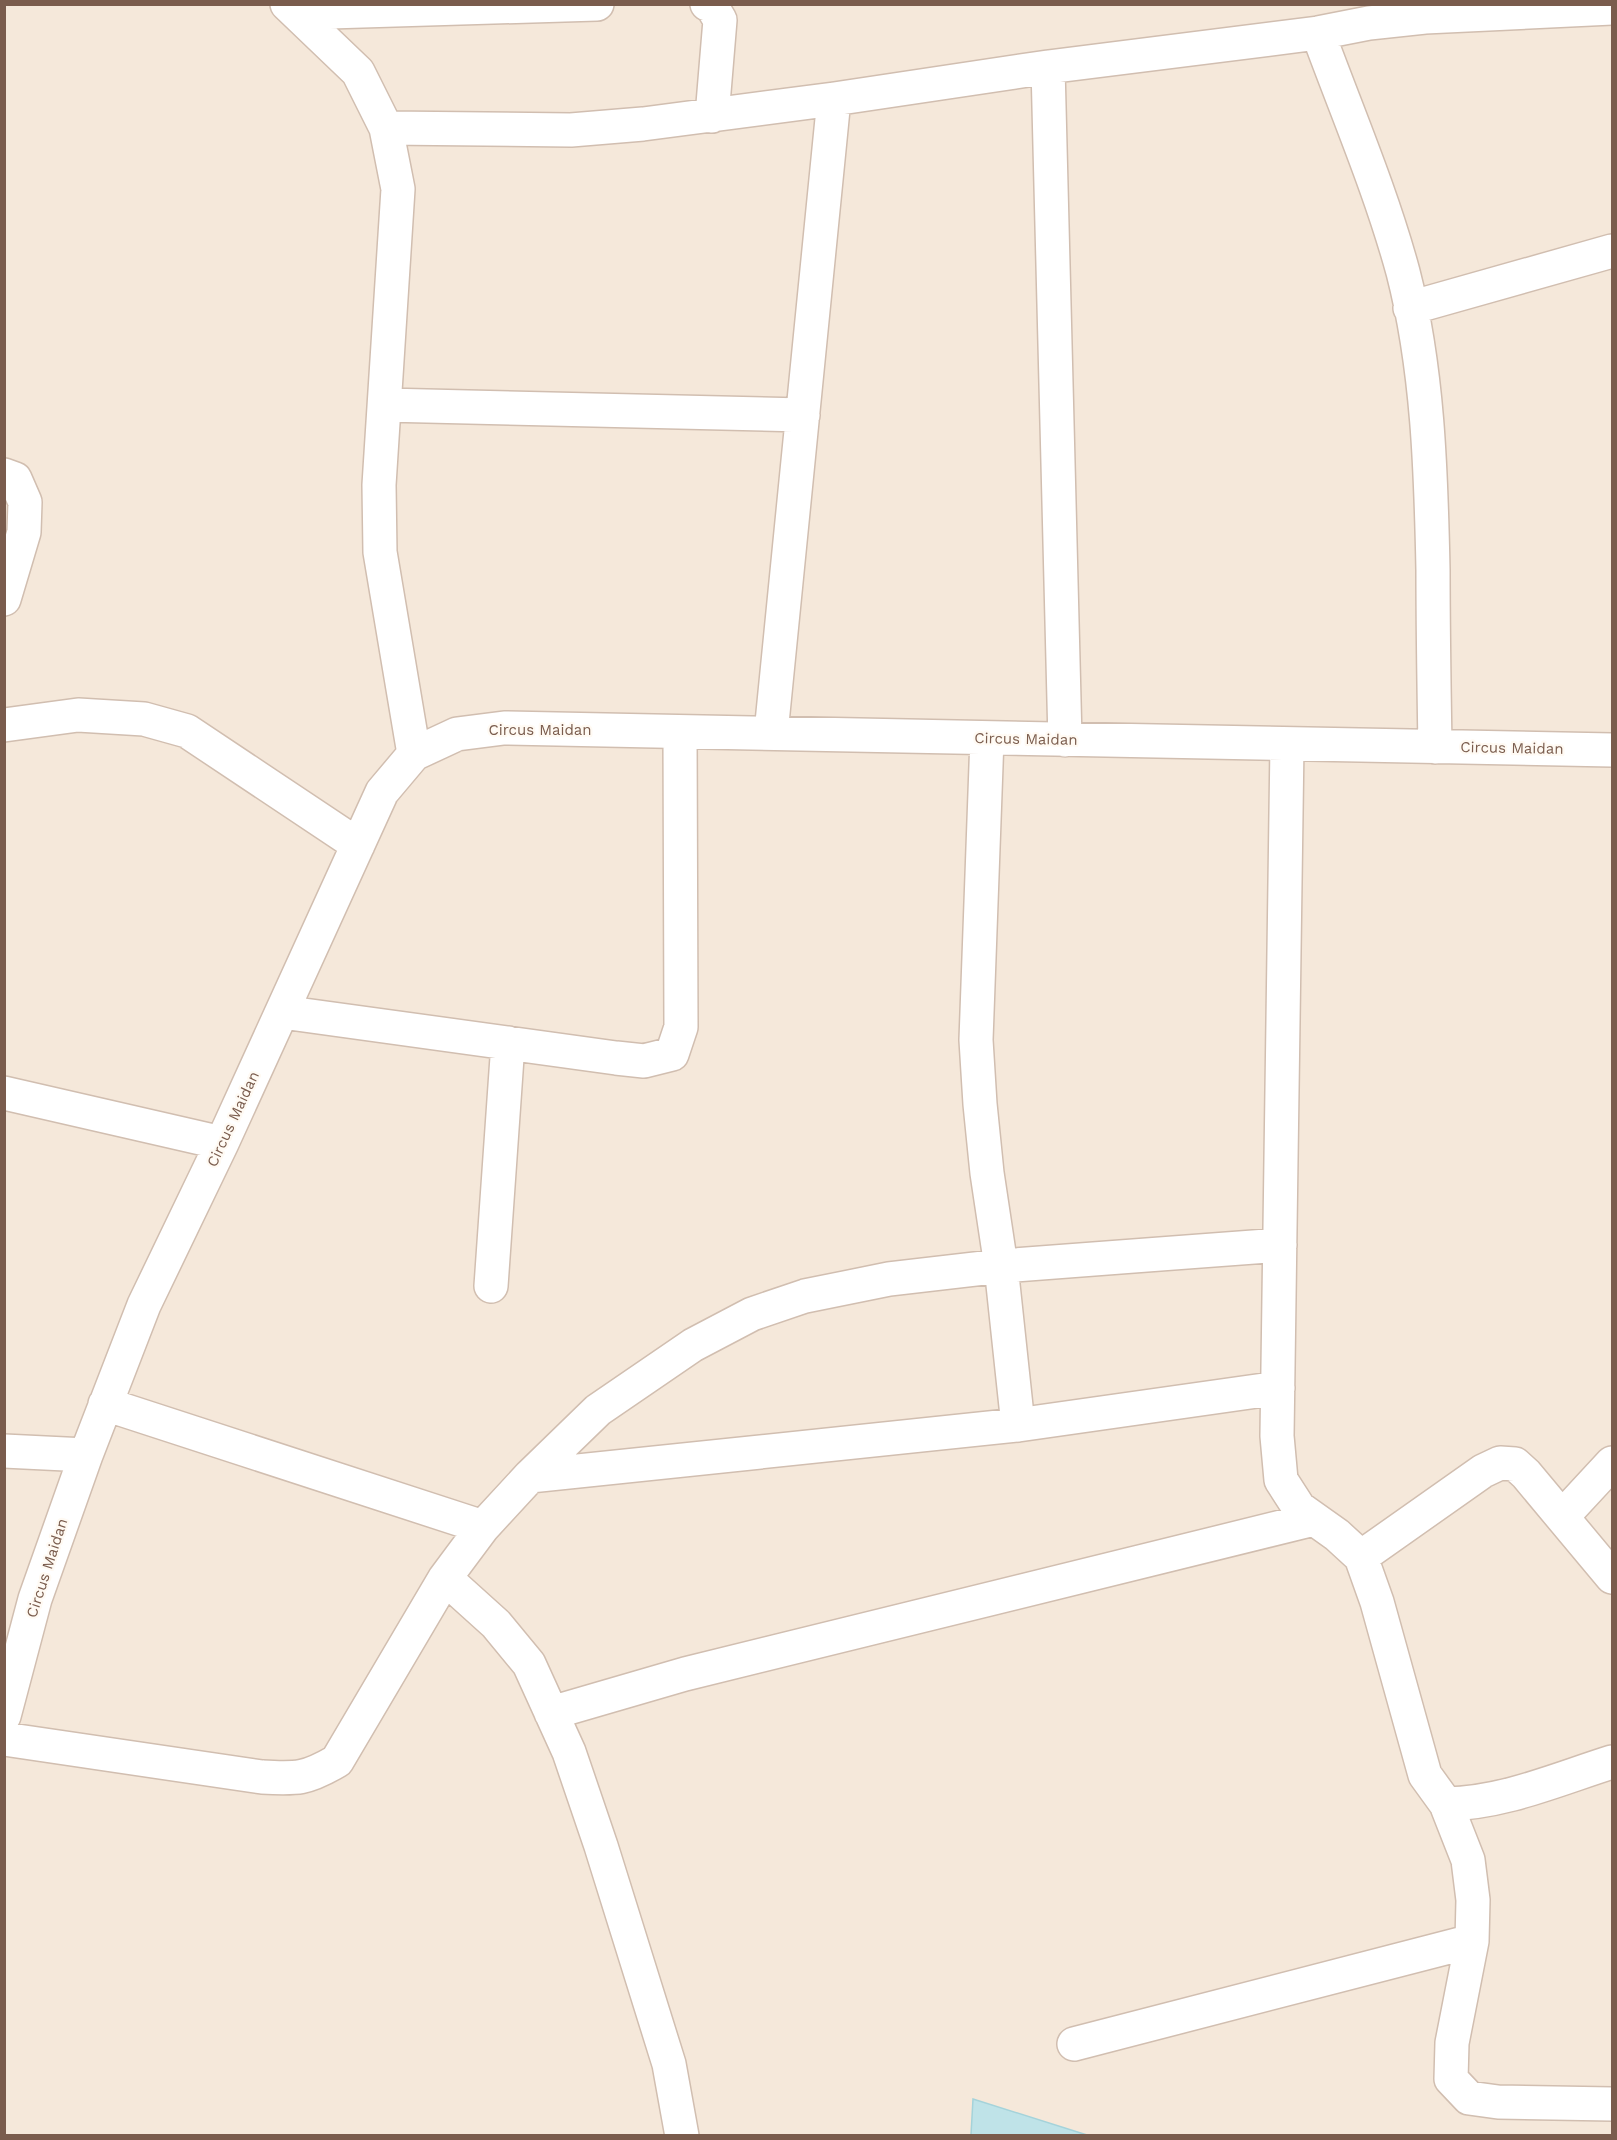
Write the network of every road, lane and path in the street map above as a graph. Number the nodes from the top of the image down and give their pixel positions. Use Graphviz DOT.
graph roads {
  1 [pos="597,4"];
  2 [pos="707,4"];
  3 [pos="1612,8"];
  4 [pos="292,9"];
  5 [pos="1368,14"];
  6 [pos="1318,33"];
  7 [pos="1048,67"];
  8 [pos="834,99"];
  9 [pos="712,116"];
  10 [pos="386,128"];
  11 [pos="1612,251"];
  12 [pos="1410,308"];
  13 [pos="385,405"];
  14 [pos="803,415"];
  15 [pos="4,474"];
  16 [pos="4,599"];
  17 [pos="4,725"];
  18 [pos="680,732"];
  19 [pos="771,733"];
  20 [pos="987,738"];
  21 [pos="1065,740"];
  22 [pos="1287,744"];
  23 [pos="1435,747"];
  24 [pos="1612,750"];
  25 [pos="414,754"];
  26 [pos="358,845"];
  27 [pos="282,1012"];
  28 [pos="508,1043"];
  29 [pos="4,1093"];
  30 [pos="222,1143"];
  31 [pos="1280,1245"];
  32 [pos="1001,1266"];
  33 [pos="491,1286"];
  34 [pos="1278,1388"];
  35 [pos="105,1404"];
  36 [pos="1018,1425"];
  37 [pos="4,1451"];
  38 [pos="86,1455"];
  39 [pos="1612,1463"];
  40 [pos="530,1476"];
  41 [pos="1562,1517"];
  42 [pos="1314,1519"];
  43 [pos="483,1527"];
  44 [pos="1361,1557"];
  45 [pos="1612,1577"];
  46 [pos="445,1578"];
  47 [pos="551,1713"];
  48 [pos="4,1716"];
  49 [pos="4,1739"];
  50 [pos="1612,1762"];
  51 [pos="1446,1803"];
  52 [pos="1472,1941"];
  53 [pos="1074,2044"];
  54 [pos="1612,2104"];
  55 [pos="682,2136"];
  1 -- 4 [label="street"];
  2 -- 9 [label="street"];
  3 -- 5 [label="street"];
  4 -- 10 [label="street"];
  5 -- 6 [label="street"];
  6 -- 7 [label="street"];
  6 -- 12 [label="street"];
  7 -- 8 [label="street"];
  7 -- 21 [label="street"];
  8 -- 9 [label="street"];
  8 -- 14 [label="street"];
  9 -- 10 [label="street"];
  10 -- 13 [label="street"];
  11 -- 12 [label="street"];
  12 -- 23 [label="street"];
  13 -- 14 [label="street"];
  13 -- 25 [label="street"];
  14 -- 19 [label="street"];
  15 -- 16 [label="street"];
  17 -- 26 [label="street"];
  18 -- 19 [label="street, Circus Maidan"];
  18 -- 25 [label="street, Circus Maidan"];
  18 -- 28 [label="street"];
  19 -- 20 [label="street, Circus Maidan"];
  20 -- 21 [label="street, Circus Maidan"];
  20 -- 32 [label="street"];
  21 -- 22 [label="street, Circus Maidan"];
  22 -- 23 [label="street, Circus Maidan"];
  22 -- 31 [label="street"];
  23 -- 24 [label="street, Circus Maidan"];
  25 -- 26 [label="street, Circus Maidan"];
  26 -- 27 [label="street, Circus Maidan"];
  27 -- 28 [label="street"];
  27 -- 30 [label="street, Circus Maidan"];
  28 -- 33 [label="street"];
  29 -- 30 [label="street"];
  30 -- 35 [label="street, Circus Maidan"];
  31 -- 32 [label="street"];
  31 -- 34 [label="street"];
  32 -- 36 [label="street"];
  32 -- 40 [label="street"];
  34 -- 36 [label="street"];
  34 -- 42 [label="street"];
  35 -- 38 [label="street, Circus Maidan"];
  35 -- 43 [label="street"];
  36 -- 40 [label="street"];
  37 -- 38 [label="street"];
  38 -- 48 [label="street, Circus Maidan"];
  39 -- 41 [label="street"];
  40 -- 43 [label="street"];
  41 -- 44 [label="street"];
  41 -- 45 [label="street"];
  42 -- 44 [label="street"];
  42 -- 47 [label="street"];
  43 -- 46 [label="street"];
  44 -- 51 [label="street"];
  46 -- 47 [label="street"];
  46 -- 49 [label="street"];
  47 -- 55 [label="street"];
  50 -- 51 [label="street"];
  51 -- 52 [label="street"];
  52 -- 53 [label="street"];
  52 -- 54 [label="street"];
}
